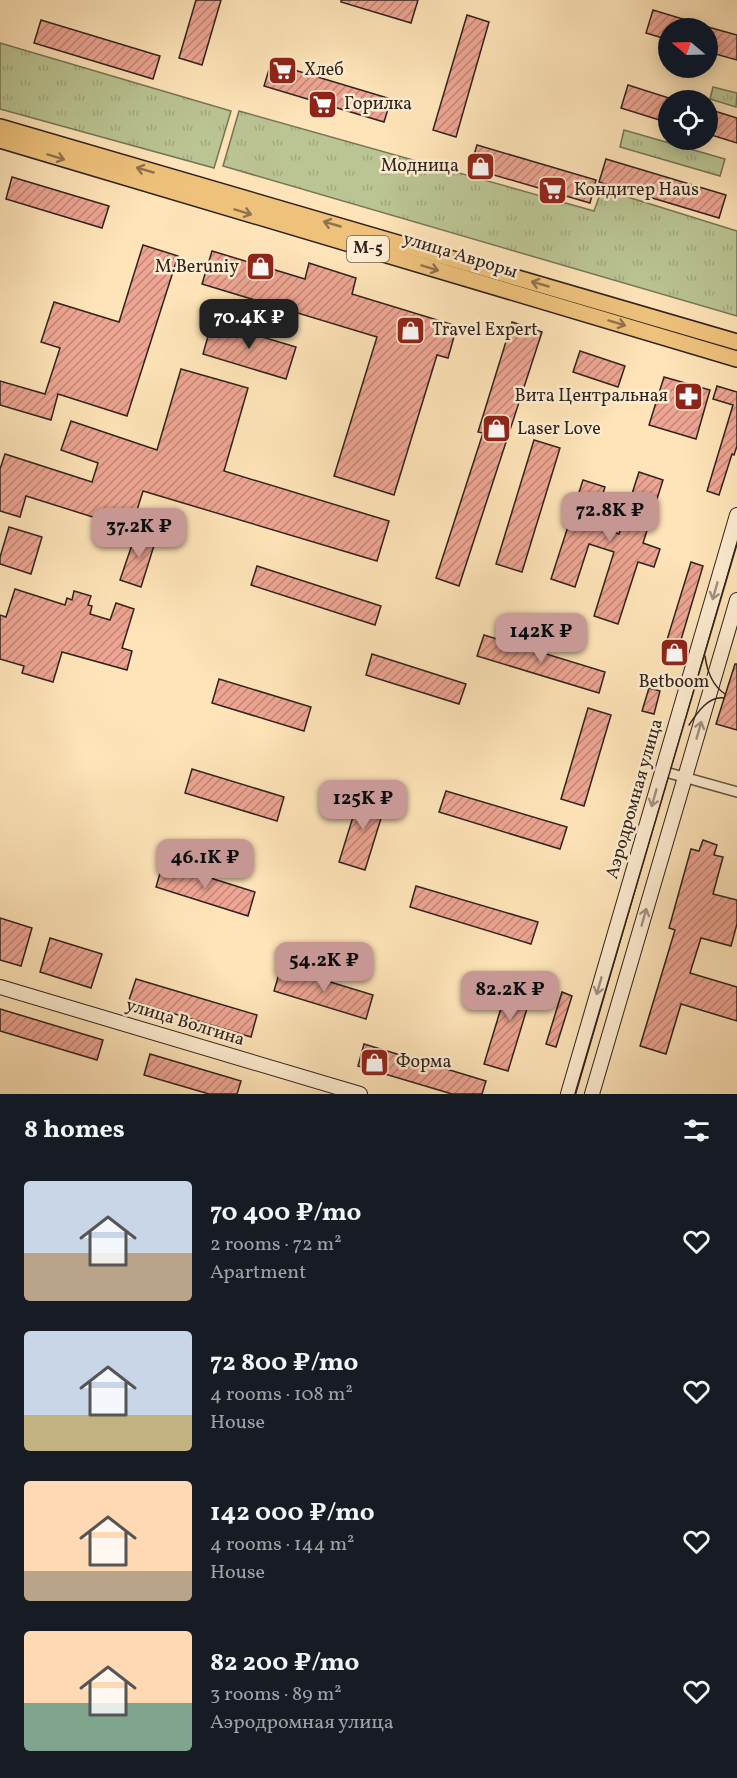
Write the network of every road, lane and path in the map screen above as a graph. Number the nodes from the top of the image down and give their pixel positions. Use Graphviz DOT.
graph roads {
  1 [pos="0,127"];
  2 [pos="0,140"];
  3 [pos="737,342"];
  4 [pos="737,359"];
  5 [pos="737,515"];
  6 [pos="737,600"];
  7 [pos="662,771"];
  8 [pos="685,778"];
  9 [pos="737,792"];
  10 [pos="0,987"];
  11 [pos="360,1094"];
  12 [pos="567,1094"];
  13 [pos="592,1094"];
  3 -- 1 [label="main road, улица Авроры / М-5, one-way"];
  2 -- 4 [label="main road, улица Авроры / М-5, one-way"];
  5 -- 7 [label="main road, Аэродромная улица, one-way"];
  8 -- 6 [label="main road, one-way"];
  7 -- 8 [label="street"];
  7 -- 12 [label="main road, Аэродромная улица, one-way"];
  8 -- 9 [label="street"];
  13 -- 8 [label="main road, one-way"];
  10 -- 11 [label="main road, улица Волгина"];
}
